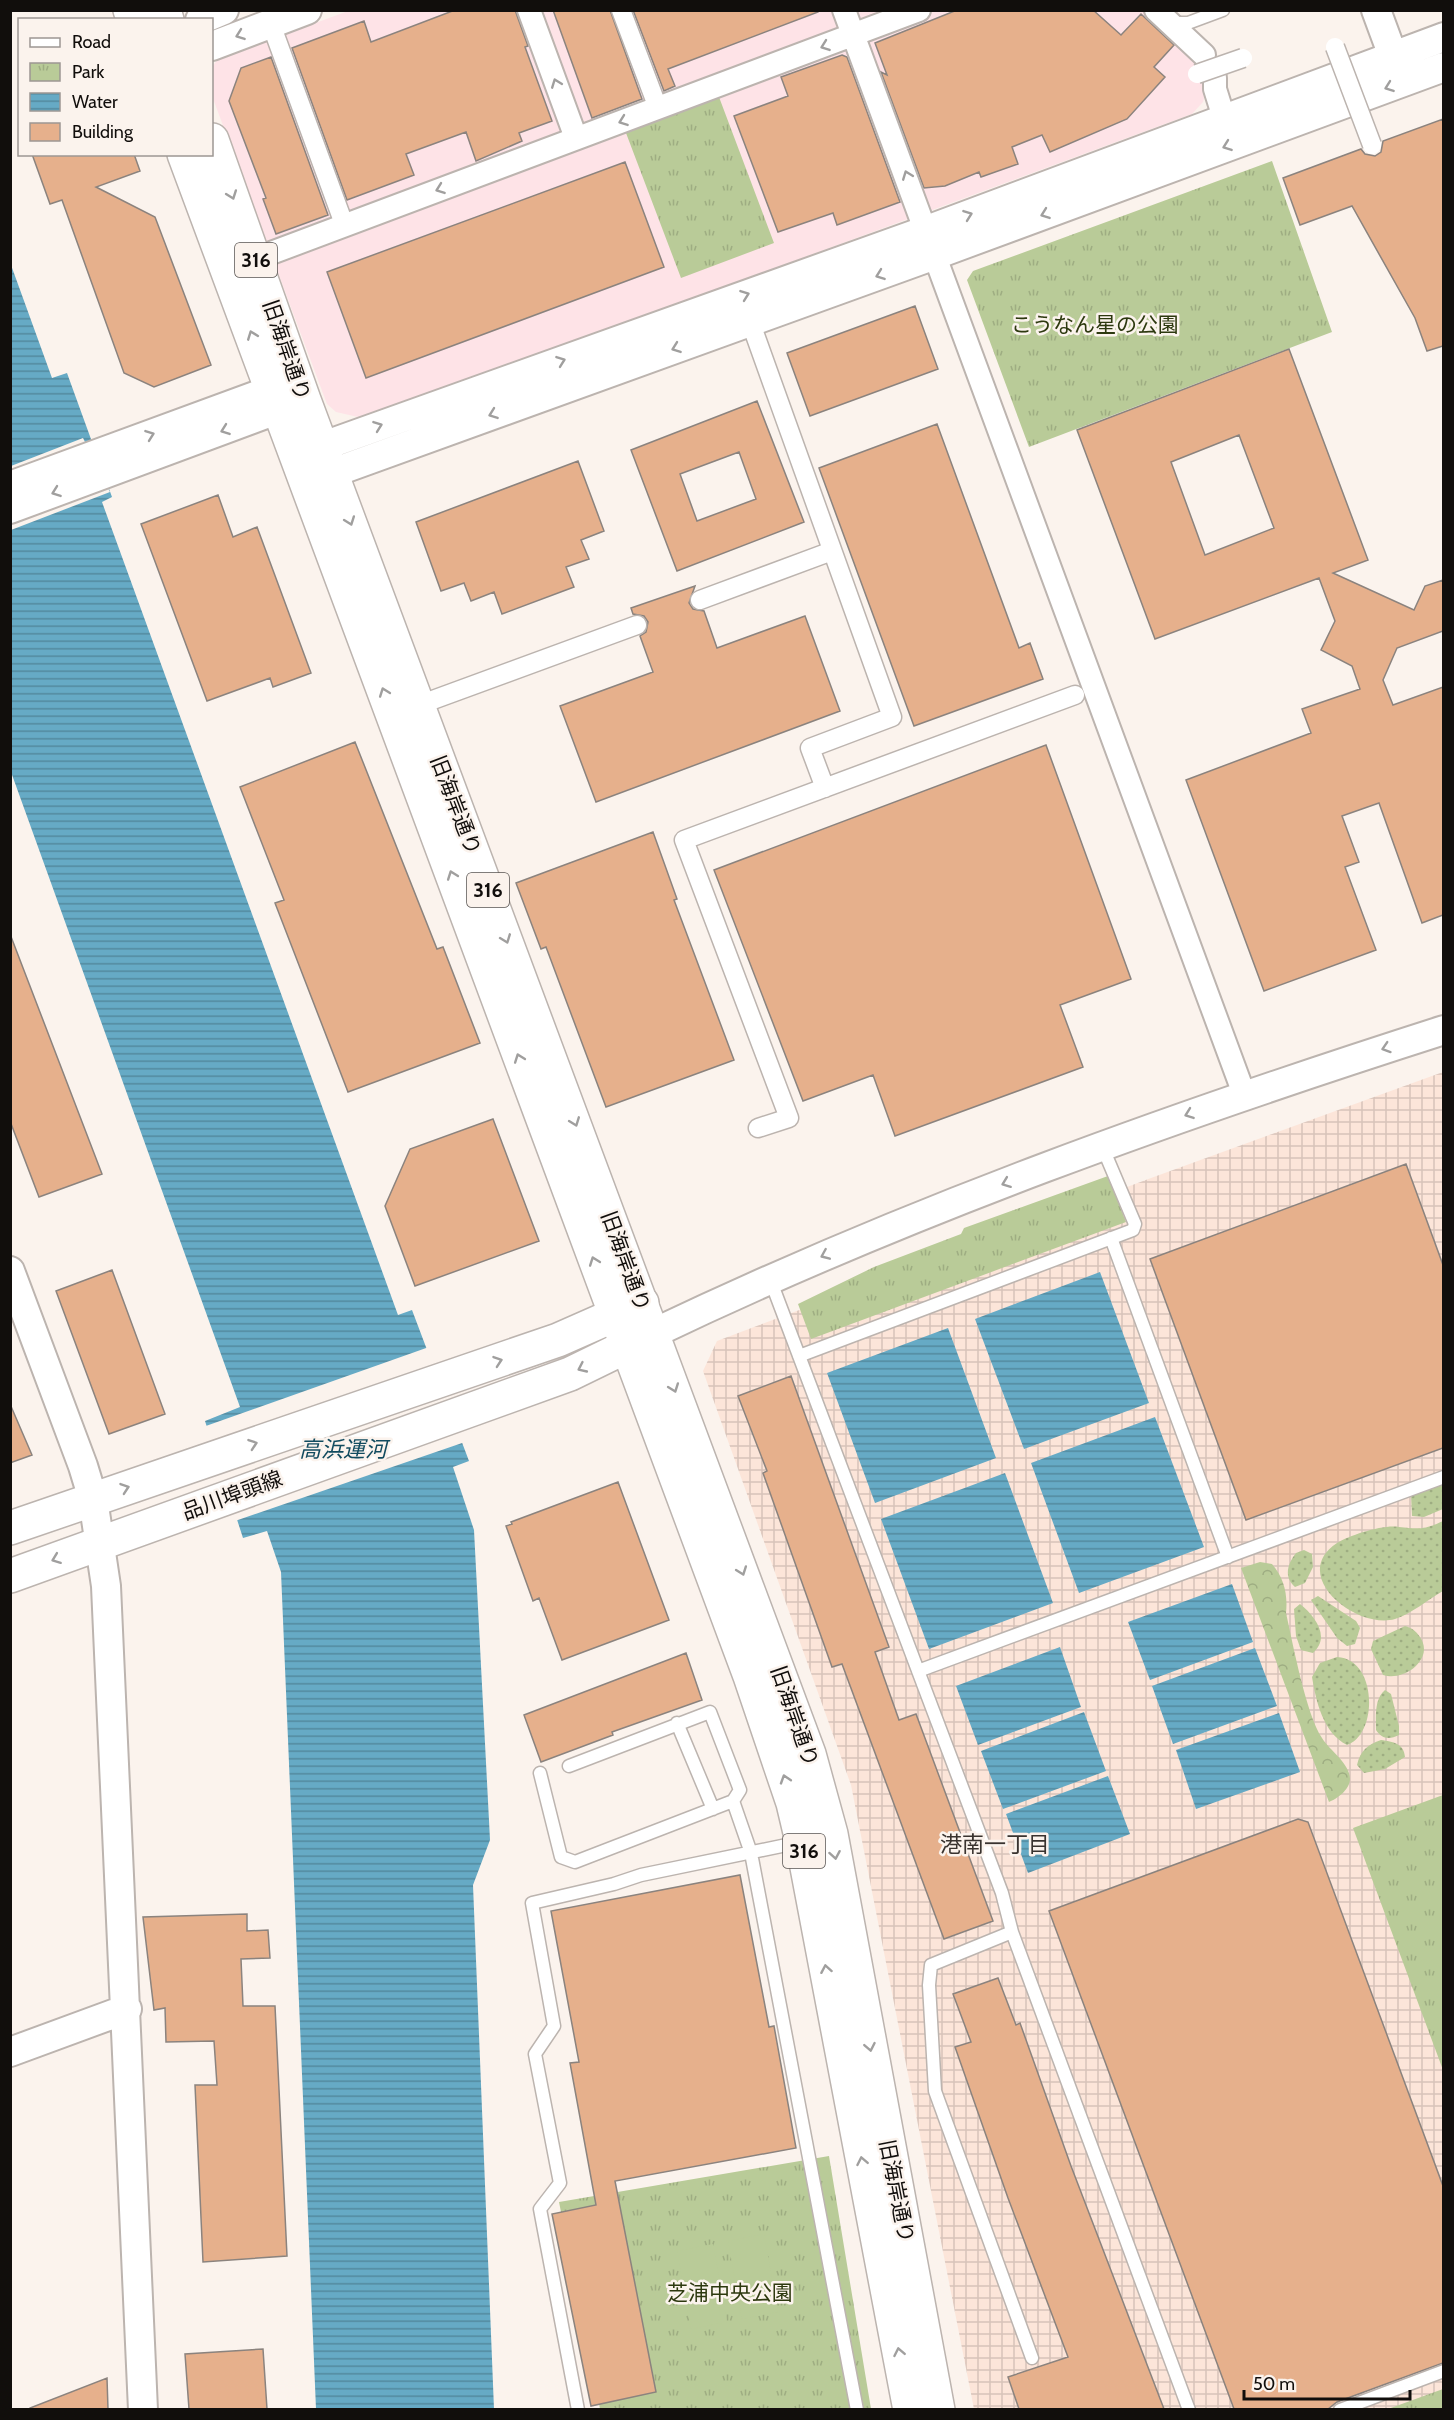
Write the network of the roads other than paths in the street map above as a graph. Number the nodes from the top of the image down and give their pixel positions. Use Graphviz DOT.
graph roads {
  1 [pos="225,10"];
  2 [pos="307,10"];
  3 [pos="529,10"];
  4 [pos="621,10"];
  5 [pos="844,10"];
  6 [pos="919,10"];
  7 [pos="1223,10"];
  8 [pos="1376,10"];
  9 [pos="1162,16"];
  10 [pos="205,18"];
  11 [pos="272,24"];
  12 [pos="853,35"];
  13 [pos="1443,37"];
  14 [pos="213,46"];
  15 [pos="1335,47"];
  16 [pos="1393,56"];
  17 [pos="1243,58"];
  18 [pos="1443,66"];
  19 [pos="1205,69"];
  20 [pos="658,108"];
  21 [pos="1224,118"];
  22 [pos="576,138"];
  23 [pos="213,143"];
  24 [pos="1372,145"];
  25 [pos="185,156"];
  26 [pos="344,225"];
  27 [pos="931,243"];
  28 [pos="255,259"];
  29 [pos="750,321"];
  30 [pos="289,395"];
  31 [pos="315,464"];
  32 [pos="98,465"];
  33 [pos="10,486"];
  34 [pos="10,509"];
  35 [pos="832,551"];
  36 [pos="700,600"];
  37 [pos="637,625"];
  38 [pos="1075,695"];
  39 [pos="418,705"];
  40 [pos="825,788"];
  41 [pos="1443,1031"];
  42 [pos="1244,1094"];
  43 [pos="758,1128"];
  44 [pos="1102,1146"];
  45 [pos="1111,1238"];
  46 [pos="10,1271"];
  47 [pos="770,1278"];
  48 [pos="628,1310"];
  49 [pos="640,1340"];
  50 [pos="799,1356"];
  51 [pos="1443,1477"];
  52 [pos="93,1499"];
  53 [pos="10,1528"];
  54 [pos="101,1542"];
  55 [pos="1228,1557"];
  56 [pos="10,1576"];
  57 [pos="918,1671"];
  58 [pos="678,1723"];
  59 [pos="569,1766"];
  60 [pos="540,1773"];
  61 [pos="734,1801"];
  62 [pos="713,1809"];
  63 [pos="802,1841"];
  64 [pos="751,1853"];
  65 [pos="1012,1932"];
  66 [pos="127,2009"];
  67 [pos="10,2052"];
  68 [pos="1032,2358"];
  69 [pos="1443,2372"];
  70 [pos="143,2409"];
  71 [pos="578,2409"];
  72 [pos="856,2409"];
  73 [pos="910,2409"];
  74 [pos="938,2409"];
  75 [pos="1189,2409"];
  76 [pos="1340,2409"];
  1 -- 10 [label="street"];
  2 -- 11 [label="street"];
  22 -- 3 [label="street, one-way"];
  4 -- 20 [label="street"];
  5 -- 12 [label="street"];
  6 -- 12 [label="street"];
  7 -- 9 [label="lane"];
  8 -- 16 [label="street"];
  9 -- 19 [label="street"];
  11 -- 14 [label="street, one-way"];
  11 -- 26 [label="street"];
  12 -- 20 [label="street, one-way"];
  27 -- 12 [label="street, one-way"];
  13 -- 16 [label="street"];
  15 -- 24 [label="street, bridge"];
  16 -- 21 [label="street"];
  17 -- 19 [label="street, bridge"];
  18 -- 27 [label="street, one-way"];
  19 -- 21 [label="street"];
  20 -- 22 [label="street, one-way"];
  27 -- 21 [label="street, one-way"];
  22 -- 26 [label="street, one-way"];
  23 -- 28 [label="main road, 旧海岸通り / 316, one-way"];
  30 -- 25 [label="main road, 旧海岸通り / 316, one-way"];
  26 -- 28 [label="street"];
  27 -- 29 [label="street, one-way"];
  31 -- 27 [label="street, one-way"];
  27 -- 42 [label="street"];
  28 -- 30 [label="main road, 旧海岸通り / 316"];
  29 -- 31 [label="street, one-way"];
  29 -- 35 [label="street"];
  30 -- 31 [label="main road, 旧海岸通り / 316"];
  30 -- 32 [label="street"];
  31 -- 39 [label="main road, 旧海岸通り / 316, one-way"];
  48 -- 31 [label="main road, 旧海岸通り / 316, one-way"];
  32 -- 33 [label="street"];
  32 -- 34 [label="street, one-way"];
  35 -- 36 [label="street"];
  35 -- 40 [label="street"];
  37 -- 39 [label="street"];
  38 -- 40 [label="street"];
  39 -- 48 [label="main road, 旧海岸通り / 316, one-way"];
  40 -- 43 [label="street"];
  41 -- 42 [label="street, one-way"];
  42 -- 44 [label="street, one-way"];
  44 -- 45 [label="lane"];
  44 -- 47 [label="street, one-way"];
  45 -- 50 [label="lane"];
  45 -- 55 [label="lane"];
  46 -- 52 [label="street"];
  47 -- 49 [label="street"];
  47 -- 50 [label="lane"];
  48 -- 49 [label="main road, 旧海岸通り / 316"];
  52 -- 48 [label="main road, 品川埠頭線, one-way"];
  49 -- 54 [label="main road, 品川埠頭線, one-way"];
  63 -- 49 [label="main road, 旧海岸通り / 316, one-way"];
  49 -- 74 [label="main road, 旧海岸通り / 316, one-way"];
  50 -- 57 [label="lane"];
  51 -- 55 [label="lane"];
  52 -- 53 [label="main road, 品川埠頭線"];
  52 -- 54 [label="street"];
  54 -- 56 [label="main road, 品川埠頭線, one-way"];
  54 -- 66 [label="street"];
  55 -- 57 [label="lane"];
  57 -- 65 [label="lane"];
  58 -- 59 [label="lane"];
  58 -- 61 [label="lane"];
  58 -- 62 [label="lane"];
  60 -- 62 [label="lane"];
  61 -- 62 [label="lane"];
  61 -- 64 [label="lane"];
  63 -- 64 [label="lane"];
  73 -- 63 [label="main road, 旧海岸通り / 316, one-way"];
  64 -- 71 [label="lane"];
  64 -- 72 [label="lane"];
  65 -- 68 [label="lane"];
  65 -- 75 [label="lane"];
  66 -- 67 [label="street"];
  66 -- 70 [label="street"];
  69 -- 76 [label="lane"];
}
